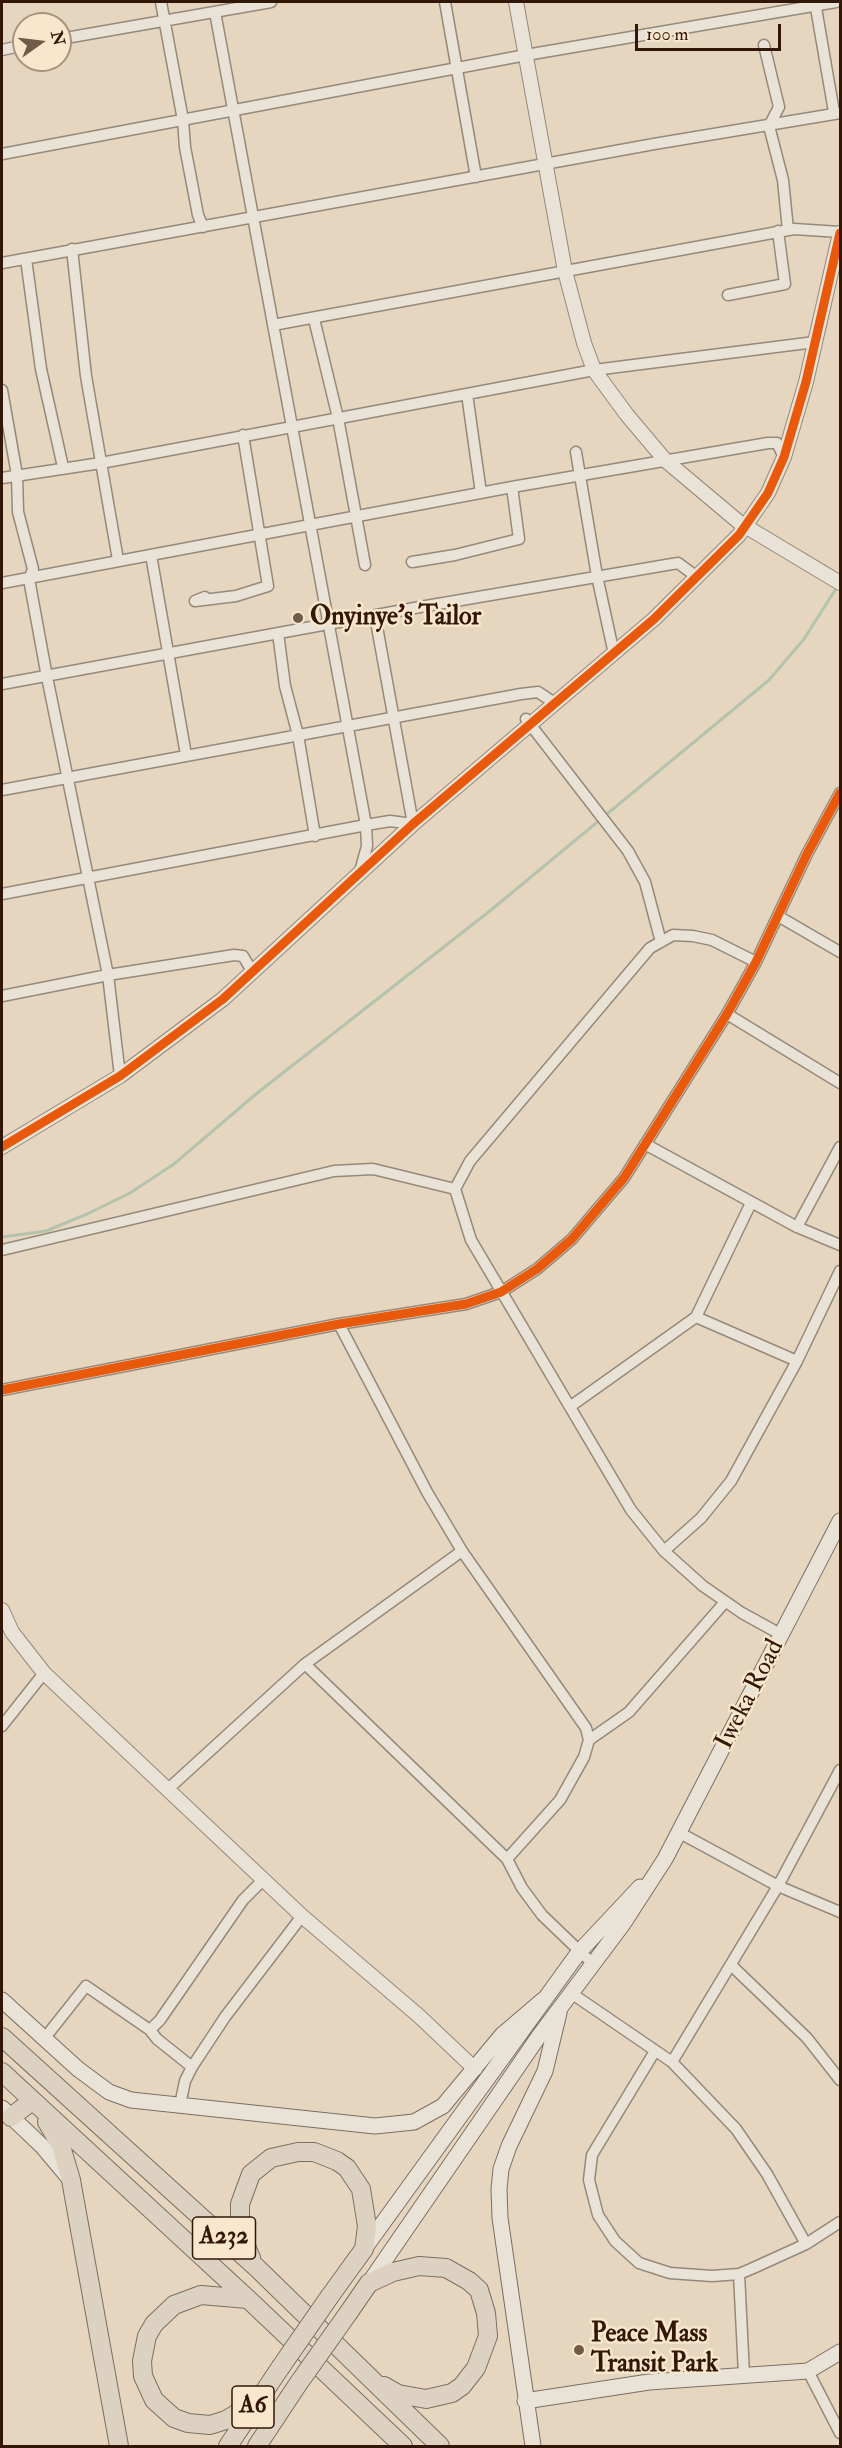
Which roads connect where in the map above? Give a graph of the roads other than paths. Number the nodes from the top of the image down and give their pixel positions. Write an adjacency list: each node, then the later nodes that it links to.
1 (161, 2): 8 (street)
2 (272, 2): 7 (street)
3 (445, 2): 12 (street)
4 (516, 2): 11 (street)
5 (836, 2): 6 (street)
6 (815, 3): 11 (street); 14 (street)
7 (215, 12): 8 (street); 13 (street)
8 (164, 20): 9 (street); 15 (street)
9 (72, 37)
10 (764, 45): 16 (street)
11 (526, 55): 12 (street); 18 (street)
12 (456, 68): 13 (street); 19 (street)
13 (233, 110): 15 (street); 20 (street)
14 (837, 113): 16 (street)
15 (183, 120): 17 (street); 21 (street)
16 (769, 126): 18 (street); 22 (street)
17 (2, 154)
18 (545, 164): 19 (street); 27 (street)
19 (476, 177): 20 (street)
20 (252, 218): 21 (street); 30 (street)
21 (203, 227): 24 (street)
22 (783, 231): 23 (street); 27 (street); 28 (street)
23 (840, 232): 31 (street)
24 (72, 249): 25 (street); 41 (street)
25 (26, 259): 26 (street); 42 (street)
26 (2, 263)
27 (565, 271): 29 (street); 32 (street)
28 (728, 295)
29 (314, 319): 30 (street); 35 (street)
30 (273, 325): 36 (street)
31 (815, 342): 32 (street); 39 (street)
32 (594, 370): 34 (street); 40 (street)
33 (2, 390): 43 (street)
34 (467, 394): 35 (street); 47 (street)
35 (338, 418): 36 (street); 48 (street)
36 (291, 427): 37 (street); 49 (street)
37 (243, 435): 41 (street); 51 (street)
38 (576, 452): 44 (street)
39 (784, 457): 40 (street); 50 (street)
40 (665, 460): 44 (street); 50 (street)
41 (101, 463): 42 (street); 53 (street)
42 (63, 467): 43 (street)
43 (17, 475): 45 (street); 58 (street)
44 (581, 475): 46 (street); 56 (street)
45 (2, 478)
46 (512, 487): 47 (street); 54 (street)
47 (481, 493): 48 (street)
48 (355, 516): 49 (street); 55 (street)
49 (310, 525): 51 (street); 63 (street)
50 (746, 526): 57 (street); 59 (street)
51 (260, 534): 52 (street); 61 (street)
52 (151, 555): 53 (street); 65 (street)
53 (118, 560): 58 (street)
54 (412, 562)
55 (365, 566)
56 (597, 576): 57 (street); 62 (street); 66 (street)
57 (697, 577): 66 (street)
58 (29, 579): 60 (street); 67 (street)
59 (837, 581)
60 (2, 583)
61 (205, 597)
62 (375, 616): 63 (street); 70 (street)
63 (327, 625): 64 (street); 72 (street)
64 (278, 633): 65 (street); 73 (street)
65 (167, 654): 67 (street); 74 (street)
66 (614, 654): 69 (street)
67 (47, 677): 68 (street); 75 (street)
68 (2, 684)
69 (556, 704): 70 (street); 71 (street)
70 (393, 718): 72 (street); 78 (street)
71 (529, 722): 78 (street); 85 (street)
72 (346, 727): 73 (street); 79 (street)
73 (298, 735): 74 (street); 80 (street)
74 (186, 755): 75 (street)
75 (69, 778): 76 (street); 82 (street)
76 (2, 790)
77 (840, 793): 84 (street)
78 (413, 824): 79 (street); 81 (street)
79 (366, 825): 80 (street); 81 (street)
80 (315, 836): 82 (street)
81 (359, 875): 88 (street)
82 (90, 877): 83 (street); 89 (street)
83 (2, 894)
84 (778, 916): 86 (street); 87 (street)
85 (661, 942): 87 (street); 97 (street)
86 (840, 952)
87 (756, 962): 91 (street)
88 (252, 971): 89 (street); 92 (street)
89 (108, 975): 90 (street); 92 (street)
90 (2, 996)
91 (727, 1014): 93 (street); 94 (street)
92 (120, 1076): 95 (street)
93 (840, 1083)
94 (645, 1144): 98 (street); 103 (street)
95 (2, 1147)
96 (840, 1147): 99 (street)
97 (455, 1189): 101 (street); 103 (street)
98 (751, 1203): 99 (street); 104 (street)
99 (797, 1227): 100 (street)
100 (840, 1245)
101 (2, 1250)
102 (840, 1271): 106 (street)
103 (501, 1292): 105 (street); 108 (street)
104 (696, 1317): 106 (street); 108 (street)
105 (339, 1324): 107 (street); 110 (street)
106 (797, 1361): 111 (street)
107 (2, 1390)
108 (571, 1406): 111 (street)
109 (840, 1521): 114 (main road, Iweka Road)
110 (462, 1551): 115 (street); 118 (street)
111 (664, 1551): 112 (street)
112 (725, 1602): 114 (street); 118 (street)
113 (2, 1615): 116 (street)
114 (782, 1635): 121 (main road, Iweka Road)
115 (304, 1664): 120 (street); 122 (street)
116 (44, 1673): 117 (street); 120 (street)
117 (2, 1726)
118 (589, 1740): 122 (street)
119 (840, 1770): 125 (street)
120 (168, 1790): 124 (street)
121 (680, 1833): 123 (main road, Iweka Road); 125 (street)
122 (507, 1858): 128 (street)
123 (659, 1867): 128 (main road); 129 (main road)
124 (263, 1880): 127 (street); 135 (street)
125 (778, 1886): 126 (street); 130 (street)
126 (840, 1912)
127 (302, 1916): 140 (street); 141 (street)
128 (579, 1952): 129 (street); 133 (main road)
129 (593, 1964): 131 (main road)
130 (731, 1965): 139 (street); 143 (street)
131 (571, 1993): 134 (main road); 138 (street)
132 (2, 2000): 137 (main road)
133 (543, 2000): 141 (main road); 150 (main road)
134 (560, 2008): 153 (main road); 159 (main road)
135 (150, 2030): 137 (street); 140 (street)
136 (2, 2037): 151 (highway, A232)
137 (44, 2039): 145 (main road)
138 (655, 2051): 139 (street); 152 (street)
139 (672, 2062): 149 (street)
140 (192, 2067): 145 (street)
141 (475, 2069): 145 (main road)
142 (2, 2072): 144 (highway, A232)
143 (840, 2080)
144 (34, 2103): 146 (highway); 147 (highway); 154 (highway, A232)
145 (180, 2106)
146 (6, 2113): 147 (main road)
147 (71, 2180): 164 (highway)
148 (840, 2222): 149 (street)
149 (806, 2244): 152 (street)
150 (364, 2249): 151 (highway); 160 (highway, A6, bridge)
151 (256, 2267): 156 (highway, A232)
152 (739, 2274): 158 (street)
153 (369, 2283): 156 (highway); 161 (highway, A6, bridge)
154 (249, 2299): 160 (highway); 162 (highway, A232)
155 (840, 2352): 157 (main road)
156 (357, 2368): 170 (highway, A232)
157 (808, 2372): 158 (main road); 163 (street)
158 (744, 2374): 159 (main road)
159 (525, 2401): 171 (main road)
160 (256, 2402): 165 (highway, A6)
161 (275, 2419): 166 (highway, A6); 167 (highway)
162 (381, 2426): 168 (highway); 169 (highway, A232)
163 (840, 2433)
164 (118, 2446)
165 (228, 2446)
166 (257, 2446)
167 (265, 2446)
168 (388, 2446)
169 (403, 2446)
170 (440, 2446)
171 (533, 2446)

